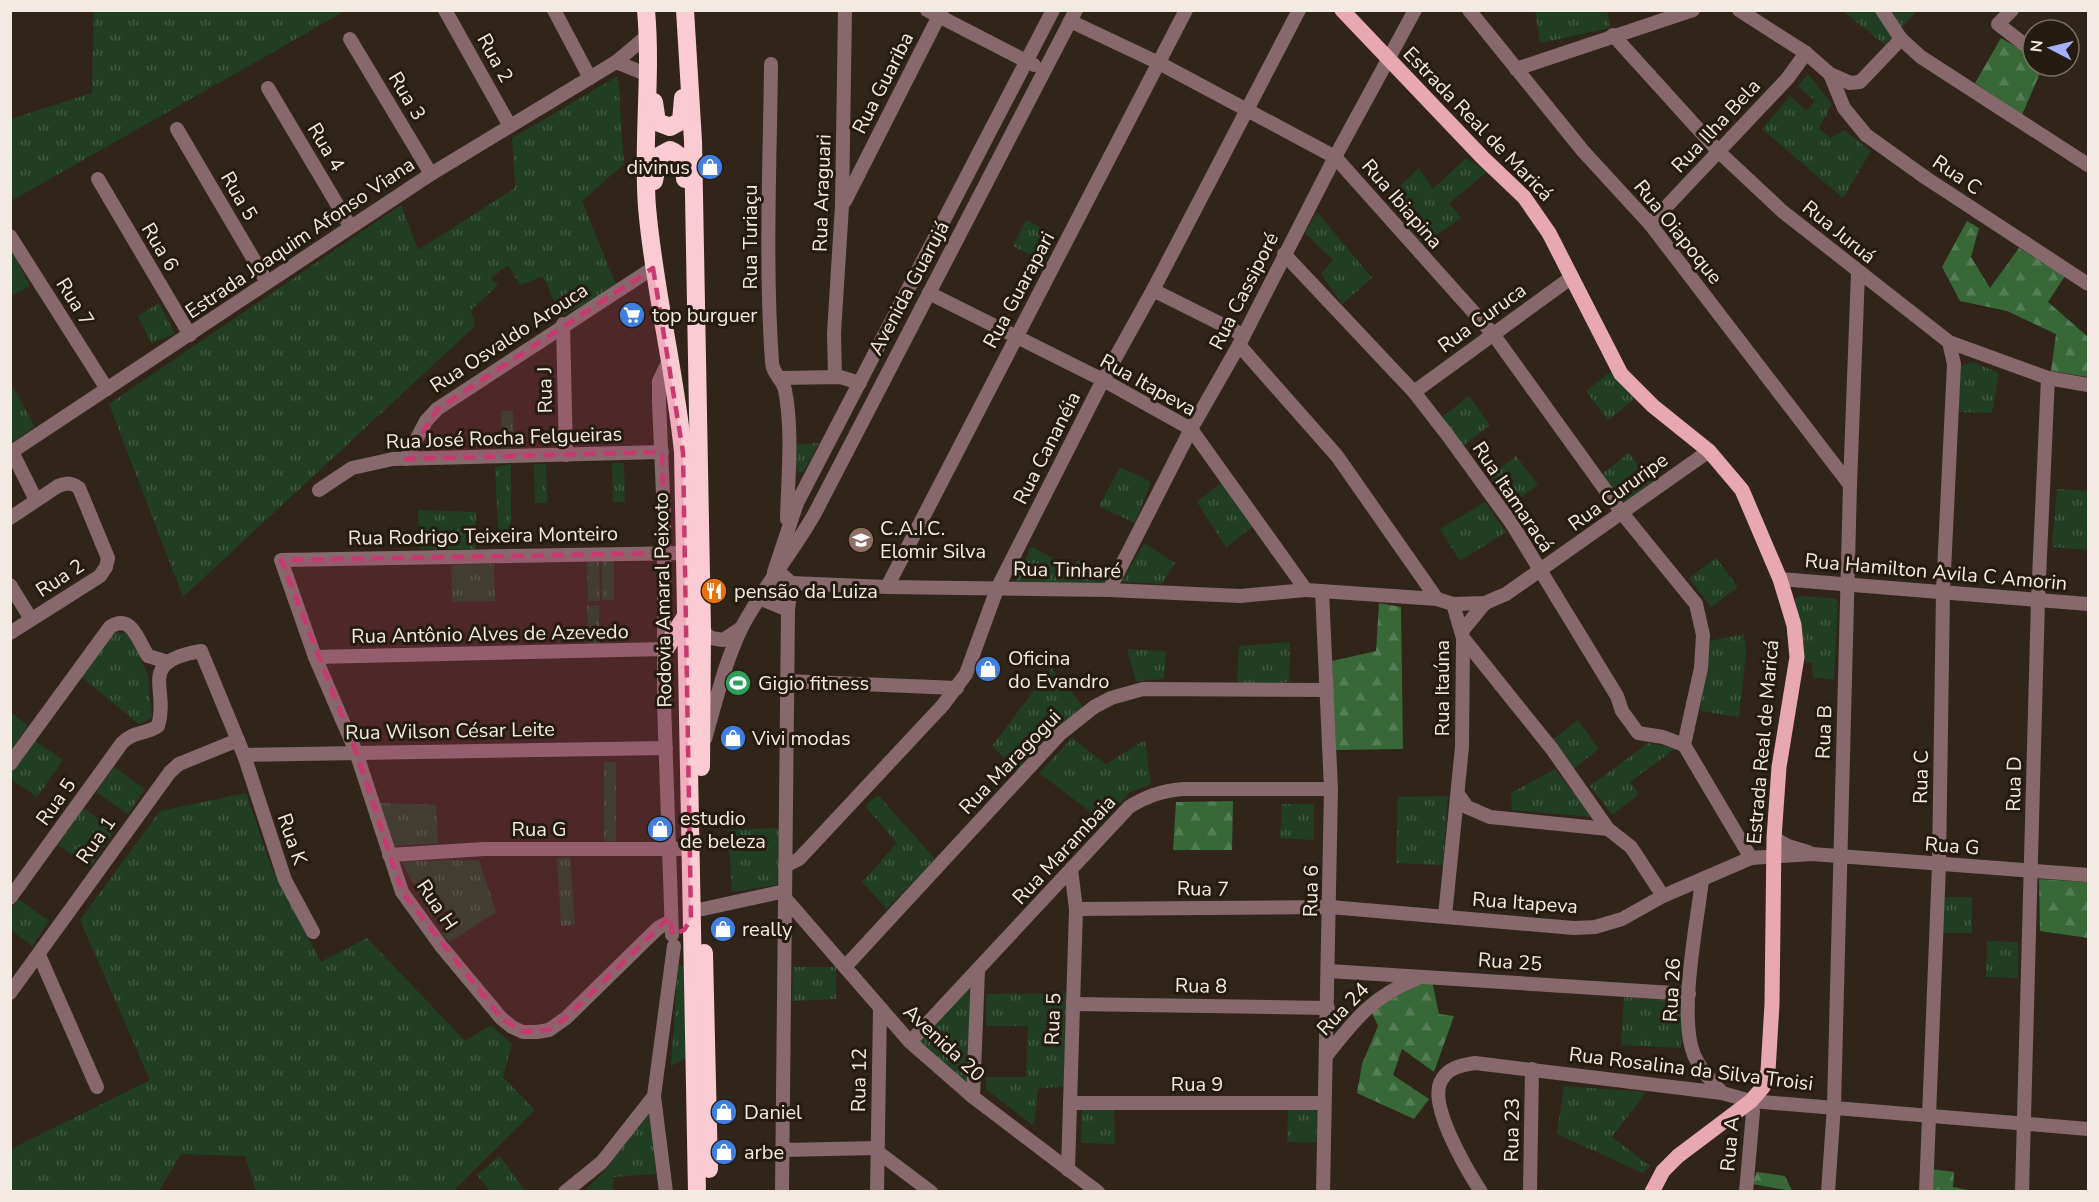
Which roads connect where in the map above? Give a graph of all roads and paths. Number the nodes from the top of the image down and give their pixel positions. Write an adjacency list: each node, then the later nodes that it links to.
1 (446, 10): 38 (street, Rua 2)
2 (554, 10): 35 (street)
3 (646, 10): 20 (highway, Rodovia Amaral Peixoto)
4 (652, 10): 5 (highway)
5 (679, 10)
6 (685, 10): 59 (highway, Rodovia Amaral Peixoto)
7 (845, 10): 41 (street, Rua Araguari)
8 (1053, 10): 28 (street, Avenida Guarujá)
9 (1186, 10): 29 (street, Rua Guarapari)
10 (1299, 10): 37 (street, Rua Cananéia)
11 (1342, 10): 26 (main road, Estrada Real de Maricá)
12 (1414, 10): 26 (street, Rua Cassiporé)
13 (1469, 10): 31 (street, Rua Oiapoque)
14 (1693, 10): 21 (street)
15 (1739, 10): 25 (street)
16 (1882, 10): 23 (street)
17 (2012, 10): 24 (street)
18 (936, 13): 28 (street); 43 (street, Rua Guariba)
19 (1073, 16): 29 (street, Rua Ibiapina); 32 (street, Avenida Guarujá)
20 (648, 35): 27 (street, Estrada Joaquim Afonso Viana); 33 (highway, Rodovia Amaral Peixoto)
21 (1613, 35): 31 (street); 40 (street, Rua Juruá)
22 (350, 39): 45 (street, Rua 3)
23 (1901, 39): 34 (street); 44 (street)
24 (2021, 42)
25 (1806, 53): 34 (street); 40 (street, Rua Ilha Bela)
26 (1387, 59): 42 (street, Rua Cassiporé); 54 (main road, Estrada Real de Maricá)
27 (616, 62): 33 (street); 35 (street, Estrada Joaquim Afonso Viana)
28 (1027, 62): 32 (street); 68 (street, Avenida Guarujá)
29 (1159, 63): 37 (street, Rua Ibiapina); 63 (street, Rua Guarapari)
30 (771, 64): 72 (street, Rua Turiaçu)
31 (1516, 69): 48 (street, Rua Oiapoque)
32 (1045, 70): 58 (street, Avenida Guarujá)
33 (646, 74): 52 (highway, Rodovia Amaral Peixoto)
34 (1830, 74): 56 (street, Rua C)
35 (590, 78): 38 (street, Estrada Joaquim Afonso Viana)
36 (268, 88): 49 (street, Rua 4)
37 (1247, 110): 42 (street, Rua Ibiapina); 57 (street, Rua Cananéia)
38 (510, 126): 45 (street, Estrada Joaquim Afonso Viana)
39 (177, 129): 55 (street, Rua 5)
40 (1719, 152): 48 (street, Rua Ilha Bela); 53 (street, Rua Juruá)
41 (843, 153): 43 (street); 47 (street, Rua Araguari)
42 (1335, 157): 51 (street, Rua Cassiporé); 61 (street, Rua Ibiapina)
43 (866, 158): 47 (street, Rua Guariba)
44 (2088, 165)
45 (431, 174): 49 (street, Estrada Joaquim Afonso Viana)
46 (98, 179): 62 (street, Rua 6)
47 (842, 206): 71 (street, Rua Araguari)
48 (1650, 224): 87 (street, Rua Oiapoque)
49 (350, 226): 55 (street, Estrada Joaquim Afonso Viana)
50 (10, 236): 78 (street, Rua 7)
51 (1284, 254): 64 (street, Rua Cassiporé); 79 (street, Rua Itamaracá)
52 (653, 268): 60 (street, Rua Osvaldo Arouca); 67 (highway, Rodovia Amaral Peixoto)
53 (1858, 273): 65 (street, Rua Juruá); 87 (street, Rua B)
54 (1572, 277): 61 (street, Rua Curuca); 81 (main road, Estrada Real de Maricá)
55 (267, 282): 62 (street, Estrada Joaquim Afonso Viana)
56 (2088, 284)
57 (1153, 290): 64 (street); 74 (street, Rua Cananéia)
58 (929, 292): 63 (street, Rua Itapeva); 70 (street, Avenida Guarujá)
59 (696, 315): 75 (highway); 120 (highway, Rodovia Amaral Peixoto)
60 (563, 324): 84 (street, Rua J); 85 (street, Rua Osvaldo Arouca)
61 (1493, 334): 79 (street, Rua Curuca); 92 (street, Rua Ibiapina)
62 (190, 335): 78 (street, Estrada Joaquim Afonso Viana)
63 (1015, 338): 74 (street, Rua Itapeva); 104 (street, Rua Guarapari)
64 (1241, 340): 80 (street, Rua Cassiporé); 111 (street)
65 (1949, 342): 66 (street, Rua Juruá); 69 (street, Rua C)
66 (1971, 352): 69 (street); 73 (street, Rua Juruá)
67 (669, 361): 75 (highway, Rodovia Amaral Peixoto); 82 (street)
68 (870, 363): 70 (street); 76 (street, Avenida Guarujá)
69 (1954, 364): 109 (street, Rua C)
70 (888, 372): 90 (street, Avenida Guarujá)
71 (835, 377): 72 (street); 76 (street)
72 (779, 378): 86 (street, Rua Turiaçu)
73 (2048, 378): 77 (street, Rua Juruá); 112 (street, Rua D)
74 (1103, 380): 80 (street, Rua Itapeva); 105 (street, Rua Cananéia)
75 (673, 382): 96 (highway, Rodovia Amaral Peixoto)
76 (860, 383): 88 (street, Avenida Guarujá)
77 (2088, 385)
78 (107, 389): 83 (street, Estrada Joaquim Afonso Viana)
79 (1414, 392): 98 (street, Rua Itamaracá)
80 (1191, 429): 106 (street, Rua Cassiporé); 107 (street, Rua Itapeva)
81 (1709, 451): 92 (street, Rua Cururipe); 100 (main road, Estrada Real de Maricá)
82 (662, 452): 84 (street, Rua José Rocha Felgueiras); 95 (street)
83 (11, 453): 91 (street)
84 (566, 455): 85 (street, Rua José Rocha Felgueiras)
85 (406, 459): 89 (street, Rua José Rocha Felgueiras)
86 (788, 478): 88 (street); 94 (street, Rua Turiaçu)
87 (1850, 485): 102 (street, Rua B)
88 (804, 489): 90 (street); 94 (street, Avenida Guarujá)
89 (319, 490)
90 (822, 498): 99 (street, Avenida Guarujá)
91 (36, 500): 93 (street); 118 (street, Rua 2)
92 (1622, 513): 98 (street, Rua Cururipe); 131 (street, Rua Ibiapina)
93 (10, 518)
94 (787, 527): 99 (street, Avenida Guarujá)
95 (664, 553): 96 (street, Rua Rodrigo Teixeira Monteiro); 97 (street, Rua Rodrigo Teixeira Monteiro); 124 (street)
96 (686, 553): 117 (highway, Rodovia Amaral Peixoto)
97 (281, 560): 126 (street, Rua H)
98 (1539, 571): 114 (street, Rua Cururipe); 131 (street, Rua Itamaracá)
99 (776, 576): 101 (street); 110 (street, Avenida Guarujá)
100 (1780, 579): 102 (street, Rua Hamilton Avila C Amorin); 140 (main road, Estrada Real de Maricá)
101 (792, 583): 104 (street, Rua Tinharé); 116 (street)
102 (1848, 584): 109 (street, Rua Hamilton Avila C Amorin); 145 (street, Rua B)
103 (10, 585): 118 (street)
104 (887, 587): 105 (street, Rua Tinharé)
105 (998, 589): 106 (street, Rua Tinharé); 129 (street, Rua Cananéia)
106 (1109, 590): 107 (street, Rua Tinharé)
107 (1306, 590): 108 (street)
108 (1322, 591): 111 (street); 130 (street, Rua 6)
109 (1943, 592): 112 (street, Rua Hamilton Avila C Amorin); 148 (street, Rua C)
110 (759, 598): 116 (street); 119 (street, Avenida Guarujá)
111 (1437, 599): 113 (street)
112 (2038, 600): 115 (street, Rua Hamilton Avila C Amorin); 151 (street, Rua D)
113 (1452, 603): 114 (street, Rua Cururipe); 122 (street, Rua Itaúna)
114 (1485, 603): 122 (street)
115 (2088, 604)
116 (788, 610): 128 (street)
117 (686, 616): 124 (highway); 141 (highway, Rodovia Amaral Peixoto)
118 (31, 619): 121 (street, Rua 2)
119 (741, 628): 120 (street); 135 (street, Avenida Guarujá)
120 (702, 631): 135 (highway, Rodovia Amaral Peixoto)
121 (10, 633)
122 (1462, 634): 138 (street, Rua Itaúna); 139 (street)
123 (197, 637): 125 (street, Rua K)
124 (665, 649): 126 (street, Rua Antônio Alves de Azevedo); 133 (street)
125 (196, 652): 127 (street); 132 (street, Rua K)
126 (315, 657): 134 (street, Rua H)
127 (168, 662): 136 (street); 154 (street, Rua 5)
128 (787, 681): 129 (street); 149 (street)
129 (957, 688): 149 (street, Rua Cananéia)
130 (1327, 690): 137 (street, Rua 6); 165 (street, Rua Maragogui)
131 (1684, 745): 146 (street)
132 (241, 747): 134 (street, Rua Wilson César Leite); 161 (street, Rua K); 163 (street, Rua 1)
133 (666, 748): 134 (street, Rua Wilson César Leite); 142 (street)
134 (356, 752): 144 (street, Rua H)
135 (701, 755): 159 (highway, Rodovia Amaral Peixoto)
136 (10, 764)
137 (1331, 789): 150 (street, Rua Marambaia); 157 (street, Rua 6)
138 (1458, 794): 139 (street); 160 (street)
139 (1608, 829): 156 (street)
140 (1774, 838): 143 (street, Rua G); 147 (main road, Estrada Real de Maricá)
141 (690, 849): 142 (street, Rua G); 159 (highway, Rodovia Amaral Peixoto)
142 (669, 850): 144 (street, Rua G); 162 (street)
143 (1812, 854): 145 (street, Rua G); 147 (street, Rua G)
144 (389, 855): 162 (street, Rua H)
145 (1840, 856): 148 (street, Rua G); 184 (street, Rua B)
146 (1751, 858): 147 (street, Rua Itapeva); 153 (street, Rua Itapeva)
147 (1774, 858): 181 (main road, Estrada Real de Maricá)
148 (1939, 865): 151 (street, Rua G); 185 (street, Rua C)
149 (785, 866): 155 (street)
150 (1071, 869): 158 (street, Rua 5); 166 (street, Rua Marambaia)
151 (2031, 871): 152 (street, Rua G); 186 (street, Rua D)
152 (2088, 875)
153 (1702, 880): 156 (street, Rua Itapeva); 170 (street, Rua 26)
154 (13, 889)
155 (785, 895): 159 (street); 165 (street, Avenida 20); 188 (street)
156 (1664, 896): 160 (street, Rua Itapeva)
157 (1330, 907): 158 (street, Rua 7); 160 (street, Rua Itapeva); 167 (street, Rua 6)
158 (1076, 909): 171 (street, Rua 5)
159 (697, 914): 162 (highway); 164 (highway, Rodovia Amaral Peixoto); 195 (highway, Rodovia Amaral Peixoto)
160 (1445, 916)
161 (313, 932)
162 (674, 936): 164 (highway); 179 (street)
163 (39, 955): 169 (street, Rua 1); 177 (street)
164 (692, 957): 194 (highway, Rodovia Amaral Peixoto)
165 (845, 968): 173 (street, Avenida 20)
166 (978, 970): 174 (street, Rua Marambaia); 180 (street)
167 (1329, 971): 168 (street, Rua 25); 172 (street, Rua 6)
168 (1423, 976): 170 (street, Rua 25); 175 (street, Rua 24)
169 (10, 993)
170 (1689, 994): 178 (street, Rua 26)
171 (1073, 1004): 172 (street, Rua 8); 182 (street, Rua 5)
172 (1328, 1008): 175 (street, Rua 6)
173 (880, 1009): 174 (street, Avenida 20); 189 (street, Rua 12)
174 (910, 1042): 180 (street, Avenida 20)
175 (1326, 1056): 183 (street, Rua 6)
176 (1532, 1069): 178 (street, Rua Rosalina da Silva Troisi); 201 (street, Rua Rosalina da Silva Troisi); 202 (street, Rua 23)
177 (97, 1087)
178 (1722, 1093): 181 (street, Rua Rosalina da Silva Troisi)
179 (654, 1096): 192 (street); 193 (street)
180 (973, 1097): 190 (street, Avenida 20)
181 (1751, 1101): 184 (street, Rua Rosalina da Silva Troisi); 203 (main road, Estrada Real de Maricá); 204 (street, Rua A)
182 (1070, 1103): 183 (street, Rua 9); 190 (street, Rua 5)
183 (1324, 1103): 191 (street, Rua 6)
184 (1834, 1106): 185 (street, Rua Rosalina da Silva Troisi); 205 (street, Rua B)
185 (1929, 1117): 186 (street, Rua Rosalina da Silva Troisi); 206 (street, Rua C)
186 (2024, 1125): 187 (street, Rua Rosalina da Silva Troisi); 207 (street, Rua D)
187 (2088, 1129)
188 (782, 1150): 189 (street); 196 (street)
189 (877, 1150): 197 (street, Rua 12); 198 (street)
190 (1068, 1170): 199 (street, Avenida 20)
191 (1323, 1188): 200 (street)
192 (565, 1191)
193 (666, 1191)
194 (697, 1191)
195 (709, 1191)
196 (782, 1191)
197 (877, 1191)
198 (931, 1191)
199 (1098, 1191)
200 (1337, 1191)
201 (1481, 1191)
202 (1530, 1191)
203 (1652, 1191)
204 (1746, 1191)
205 (1828, 1191)
206 (1926, 1191)
207 (2022, 1191)

